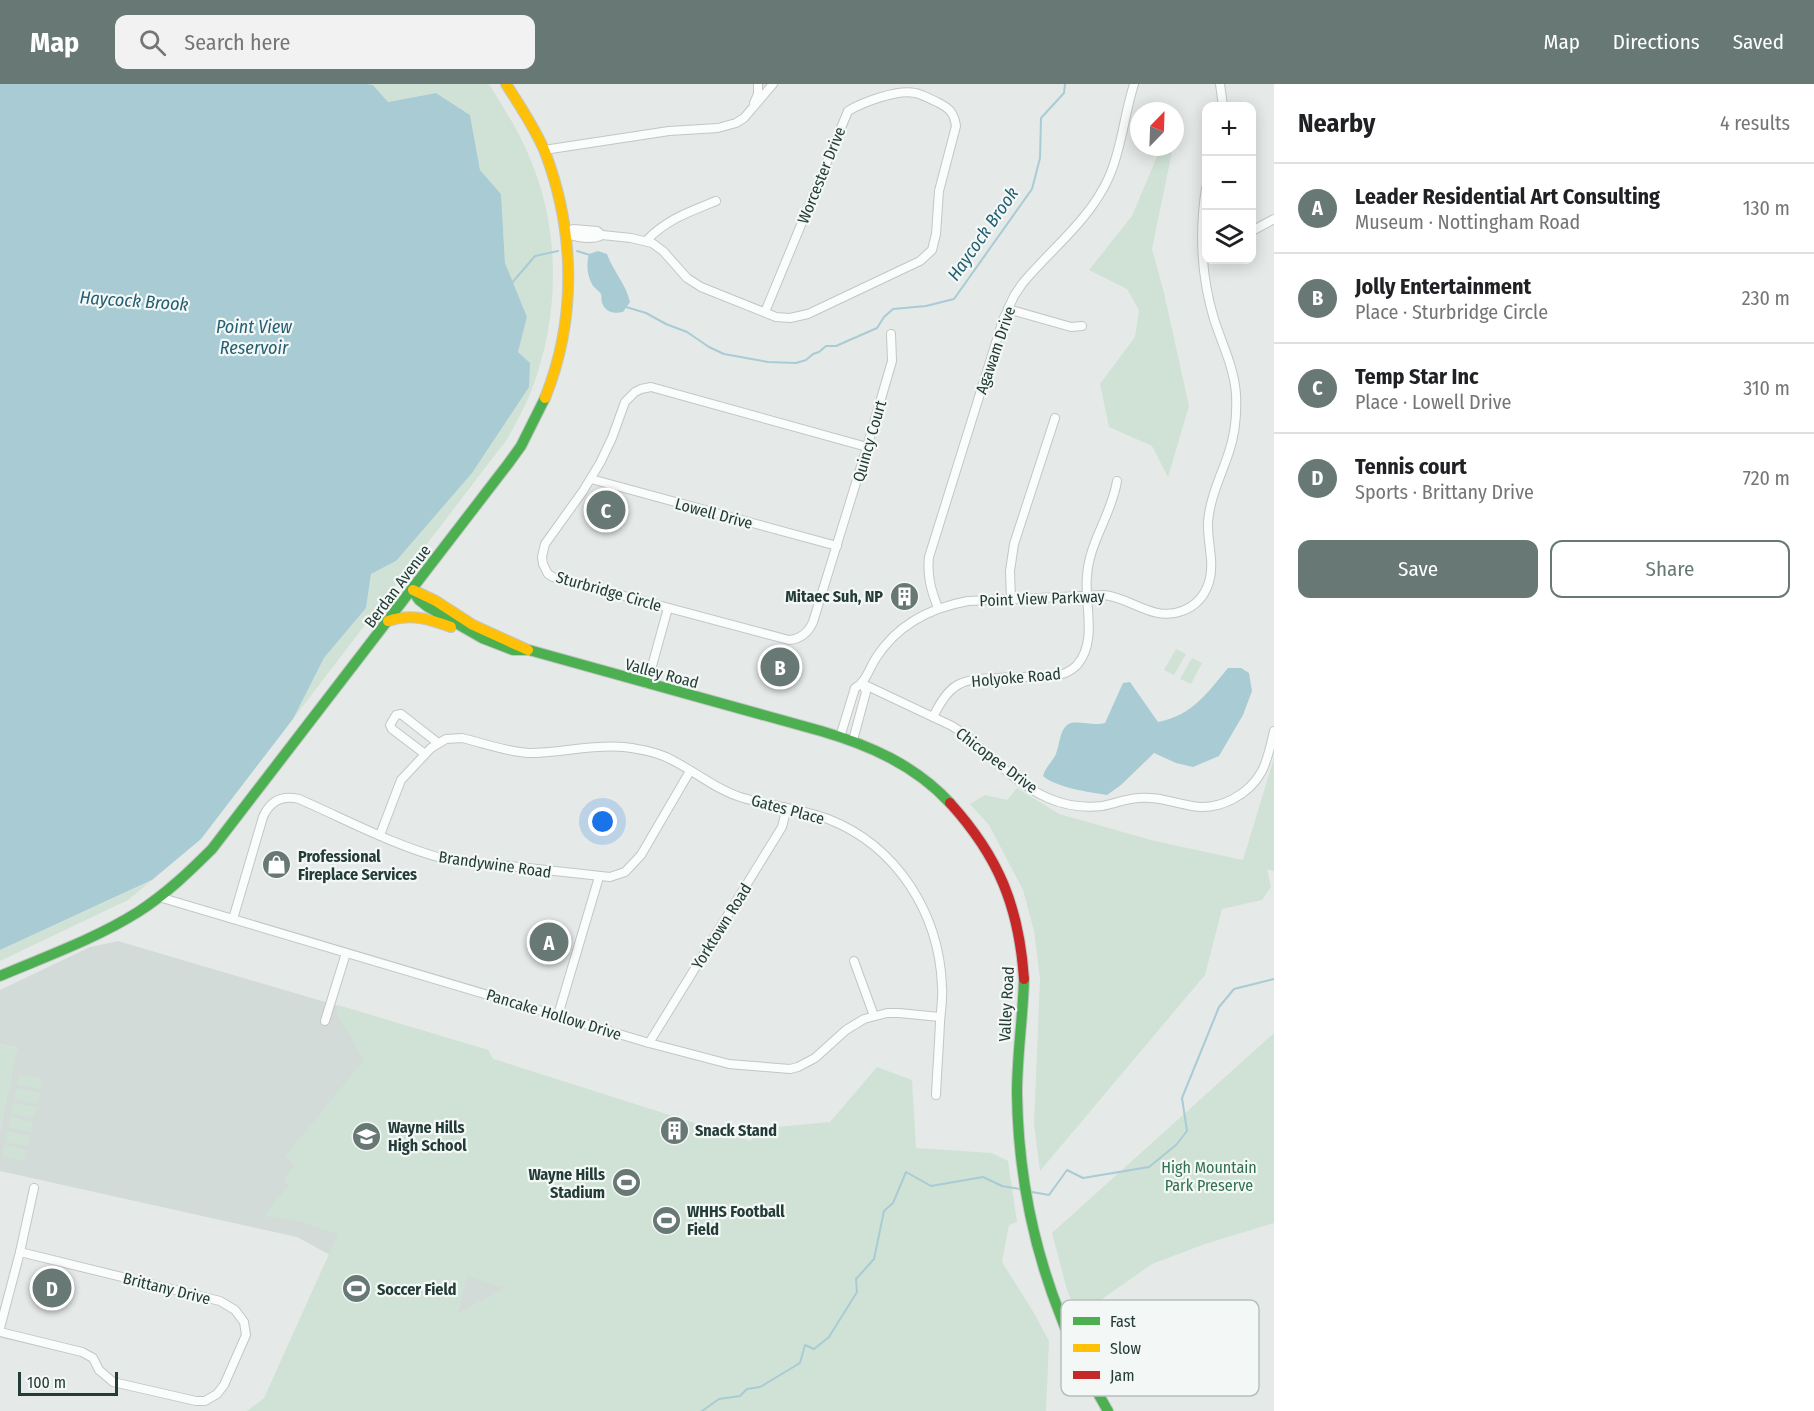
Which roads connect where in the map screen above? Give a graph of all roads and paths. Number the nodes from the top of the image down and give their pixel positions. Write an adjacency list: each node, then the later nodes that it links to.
1 (506, 84): 8 (main road, Berdan Avenue)
2 (758, 84): 7 (street)
3 (773, 84): 7 (street)
4 (1134, 84): 15 (street, Agawam Drive)
5 (1220, 84): 6 (street)
6 (1222, 102)
7 (752, 109): 8 (street)
8 (544, 150): 12 (main road, Berdan Avenue)
9 (716, 201): 13 (street)
10 (1274, 219): 11 (street)
11 (1256, 228)
12 (566, 234): 13 (street, Worcester Drive); 24 (main road, Berdan Avenue)
13 (646, 241): 16 (street, Worcester Drive)
14 (1205, 264): 25 (street, Point View Parkway)
15 (1008, 309): 17 (street); 28 (street, Agawam Drive)
16 (765, 312): 16 (street, Worcester Drive)
17 (1082, 326)
18 (891, 334): 20 (street, Quincy Court)
19 (1055, 418): 26 (street)
20 (867, 447): 21 (street, Sturbridge Circle); 23 (street, Quincy Court)
21 (591, 479): 23 (street, Lowell Drive); 27 (street, Sturbridge Circle)
22 (1117, 481): 25 (street)
23 (837, 546): 27 (street, Sturbridge Circle)
24 (412, 590): 29 (main road, Berdan Avenue); 30 (main road, Valley Road); 31 (main road, Valley Road)
25 (1088, 596): 26 (street, Point View Parkway); 34 (street, Holyoke Road)
26 (1011, 599): 28 (street, Point View Parkway)
27 (668, 608): 32 (street)
28 (938, 608): 33 (street, Point View Parkway)
29 (388, 622): 30 (main road); 44 (main road, Berdan Avenue)
30 (482, 638): 31 (main road, Valley Road)
31 (528, 651): 32 (main road, Valley Road)
32 (647, 684): 36 (main road, Valley Road)
33 (862, 684): 34 (street, Chicopee Drive); 36 (street, Point View Parkway); 37 (street)
34 (933, 717): 35 (street, Chicopee Drive)
35 (1274, 731)
36 (840, 737): 37 (main road, Valley Road)
37 (852, 740): 57 (main road, Valley Road)
38 (438, 743): 39 (street); 39 (street); 40 (street, Gates Place)
39 (425, 754): 42 (street)
40 (690, 771): 41 (street, Gates Place); 43 (street, Brandywine Road)
41 (784, 807): 51 (street, Gates Place); 53 (street, Yorktown Road)
42 (380, 835): 43 (street, Brandywine Road); 45 (street, Brandywine Road)
43 (599, 877): 49 (street)
44 (159, 897): 45 (street, Pancake Hollow Drive); 48 (main road, Berdan Avenue)
45 (233, 919): 46 (street, Pancake Hollow Drive)
46 (346, 953): 49 (street, Pancake Hollow Drive); 52 (street)
47 (854, 962): 50 (street)
48 (0, 976)
49 (558, 1015): 53 (street, Pancake Hollow Drive)
50 (874, 1016): 51 (street, Pancake Hollow Drive); 53 (street, Pancake Hollow Drive)
51 (940, 1017): 54 (street, Gates Place)
52 (325, 1022)
53 (649, 1042)
54 (936, 1095)
55 (34, 1188): 56 (street)
56 (20, 1252): 58 (street); 58 (street, Brittany Drive)
57 (1061, 1318)
58 (0, 1330)
59 (1100, 1396): 60 (main road, Valley Road)
60 (1108, 1411)

